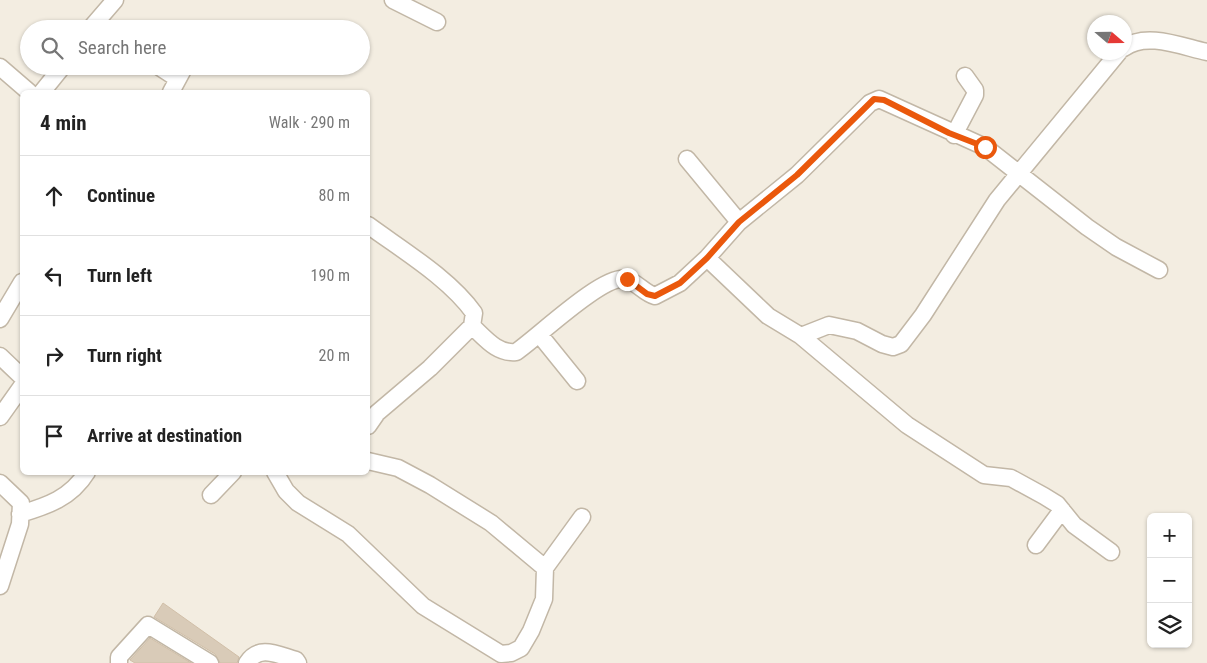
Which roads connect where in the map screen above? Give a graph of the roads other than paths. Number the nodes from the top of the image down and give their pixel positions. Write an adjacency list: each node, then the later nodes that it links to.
1 (115, 0): 3 (street)
2 (393, 0): 4 (street)
3 (101, 20)
4 (437, 22)
5 (1132, 44): 6 (street)
6 (1207, 52)
7 (1111, 60): 15 (street)
8 (0, 67): 11 (street)
9 (56, 75): 12 (street)
10 (964, 76): 13 (street)
11 (28, 90)
12 (44, 90)
13 (954, 135): 15 (street); 16 (street)
14 (687, 159): 16 (street)
15 (1018, 174): 19 (street); 24 (street)
16 (739, 222): 18 (street)
17 (370, 226): 22 (street)
18 (707, 258): 23 (street); 24 (street)
19 (1158, 270)
20 (20, 285): 21 (street)
21 (0, 319)
22 (472, 326): 23 (street); 30 (street)
23 (539, 334): 27 (street)
24 (801, 336): 37 (street)
25 (0, 356): 26 (street)
26 (20, 374)
27 (577, 381)
28 (20, 389): 29 (street)
29 (0, 417)
30 (370, 424)
31 (370, 461): 42 (street)
32 (84, 475): 38 (street)
33 (230, 475): 36 (street)
34 (277, 475): 42 (street)
35 (0, 483): 38 (street)
36 (211, 495)
37 (1062, 510): 40 (street); 41 (street)
38 (20, 514): 43 (street)
39 (582, 517): 42 (street)
40 (1036, 545)
41 (1112, 552)
42 (545, 568)
43 (0, 586)
44 (119, 663): 45 (street)
45 (210, 663)
46 (247, 663): 47 (street)
47 (298, 663)

